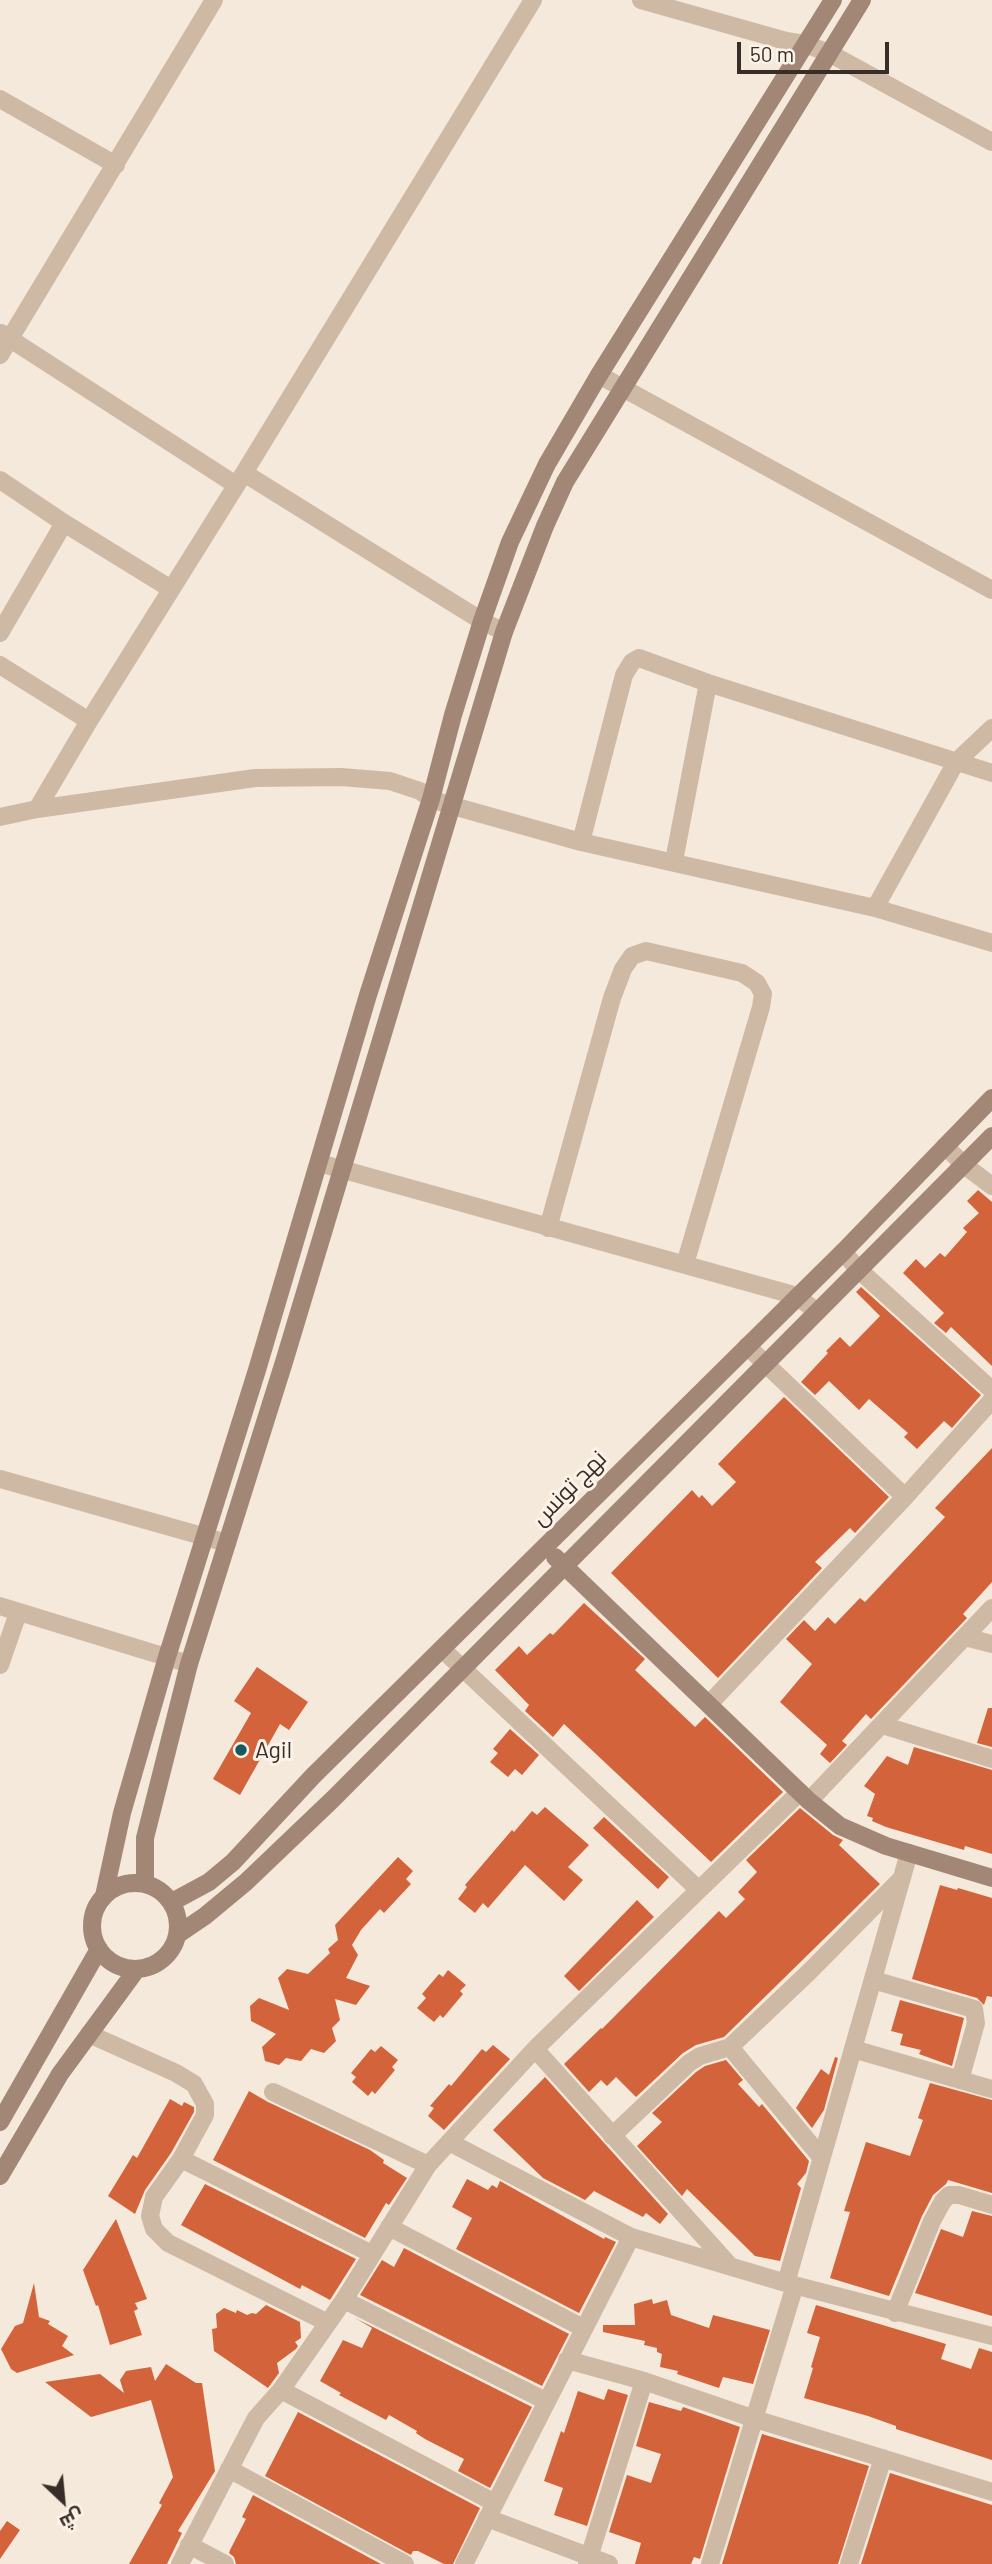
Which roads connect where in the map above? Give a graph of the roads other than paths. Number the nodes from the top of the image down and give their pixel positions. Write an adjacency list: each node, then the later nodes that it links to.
1 (214, 0): 10 (street)
2 (533, 0): 15 (street)
3 (641, 0): 6 (street)
4 (833, 0): 6 (main road)
5 (862, 0): 7 (main road)
6 (805, 44): 7 (street); 13 (main road)
7 (829, 53): 9 (street); 14 (main road)
8 (0, 99): 10 (street)
9 (992, 142)
10 (116, 165): 11 (street)
11 (5, 335): 12 (street); 15 (street)
12 (0, 355)
13 (599, 374): 14 (street); 20 (main road)
14 (624, 387): 19 (street); 21 (main road)
15 (240, 479): 18 (street); 20 (street)
16 (0, 480): 17 (street)
17 (64, 523): 18 (street); 22 (street)
18 (171, 589): 25 (street)
19 (992, 590)
20 (482, 621): 21 (street); 29 (main road)
21 (504, 632): 30 (main road)
22 (0, 633)
23 (0, 665): 25 (street)
24 (708, 683): 27 (street); 33 (street); 34 (street)
25 (89, 721): 31 (street)
26 (992, 728): 27 (street)
27 (956, 762): 28 (street); 35 (street)
28 (992, 774)
29 (430, 799): 30 (street); 31 (street); 40 (main road)
30 (453, 806): 33 (street); 42 (main road)
31 (37, 809): 32 (street)
32 (0, 817)
33 (581, 842): 34 (street)
34 (674, 861): 35 (street)
35 (875, 908): 36 (street)
36 (992, 943)
37 (992, 1098): 39 (main road, نهج تونس)
38 (992, 1136): 41 (main road)
39 (945, 1146): 41 (street); 45 (main road, نهج تونس)
40 (319, 1163): 42 (street); 56 (main road)
41 (963, 1164): 43 (street); 47 (main road)
42 (341, 1171): 44 (street); 57 (main road)
43 (992, 1186)
44 (548, 1228): 46 (street); 46 (street)
45 (843, 1252): 47 (street); 48 (main road, نهج تونس)
46 (685, 1264): 48 (street)
47 (859, 1270): 49 (main road); 52 (street)
48 (797, 1296): 49 (street); 50 (main road, نهج تونس)
49 (817, 1312): 51 (main road)
50 (747, 1346): 51 (street); 58 (main road, نهج تونس)
51 (766, 1364): 55 (street); 59 (main road)
52 (992, 1390)
53 (992, 1400): 55 (street)
54 (0, 1479): 56 (street)
55 (905, 1497): 70 (street)
56 (205, 1535): 57 (street); 66 (main road)
57 (227, 1543): 67 (main road)
58 (544, 1548): 59 (main road); 65 (main road, نهج تونس)
59 (563, 1566): 69 (main road); 70 (main road)
60 (0, 1606): 62 (street)
61 (992, 1608): 63 (street)
62 (18, 1613): 66 (street); 68 (street)
63 (965, 1637): 64 (street); 71 (street)
64 (992, 1644)
65 (442, 1649): 69 (street); 80 (main road, نهج تونس)
66 (167, 1657): 67 (street); 79 (main road)
67 (189, 1664): 77 (main road)
68 (0, 1665)
69 (462, 1667): 78 (street); 81 (main road)
70 (709, 1704): 73 (main road)
71 (882, 1725): 72 (street); 73 (street)
72 (992, 1759)
73 (805, 1796): 74 (main road); 78 (street)
74 (909, 1853): 75 (street); 76 (main road)
75 (902, 1878): 84 (street); 86 (street)
76 (992, 1878)
77 (145, 1883): 79 (main road); 80 (main road)
78 (698, 1889): 87 (street)
79 (104, 1896): 82 (main road)
80 (172, 1902): 81 (main road)
81 (177, 1935): 83 (main road)
82 (99, 1949): 83 (main road); 92 (main road)
83 (137, 1969): 85 (main road)
84 (873, 1980): 88 (street); 89 (street)
85 (89, 2034): 96 (street); 98 (main road)
86 (730, 2047): 93 (street); 95 (street)
87 (535, 2049): 93 (street); 94 (street)
88 (853, 2049): 89 (street); 95 (street)
89 (960, 2080): 90 (street)
90 (992, 2090)
91 (273, 2092): 97 (street)
92 (0, 2122)
93 (612, 2136): 103 (street)
94 (449, 2142): 97 (street); 101 (street)
95 (821, 2157): 104 (street)
96 (181, 2159): 102 (street); 107 (street)
97 (428, 2165): 100 (street)
98 (0, 2176)
99 (992, 2205): 106 (street)
100 (389, 2227): 102 (street); 108 (street)
101 (631, 2237): 103 (street); 108 (street)
102 (372, 2254): 105 (street)
103 (731, 2267): 104 (street)
104 (791, 2284): 106 (street); 114 (street)
105 (344, 2300): 107 (street); 113 (street)
106 (895, 2313): 109 (street)
107 (328, 2323): 112 (street)
108 (583, 2328): 110 (street)
109 (992, 2336)
110 (567, 2360): 111 (street); 113 (street)
111 (644, 2381): 114 (street); 120 (street)
112 (281, 2390): 116 (street); 118 (street)
113 (546, 2401): 118 (street)
114 (755, 2419): 115 (street); 126 (street)
115 (883, 2458): 117 (street); 127 (street)
116 (229, 2469): 119 (street); 123 (street)
117 (992, 2492)
118 (491, 2511): 120 (street); 124 (street)
119 (189, 2545): 121 (street); 122 (street)
120 (588, 2561): 125 (street)
121 (180, 2564)
122 (225, 2564)
123 (405, 2564)
124 (464, 2564)
125 (609, 2564)
126 (710, 2564)
127 (849, 2564)

